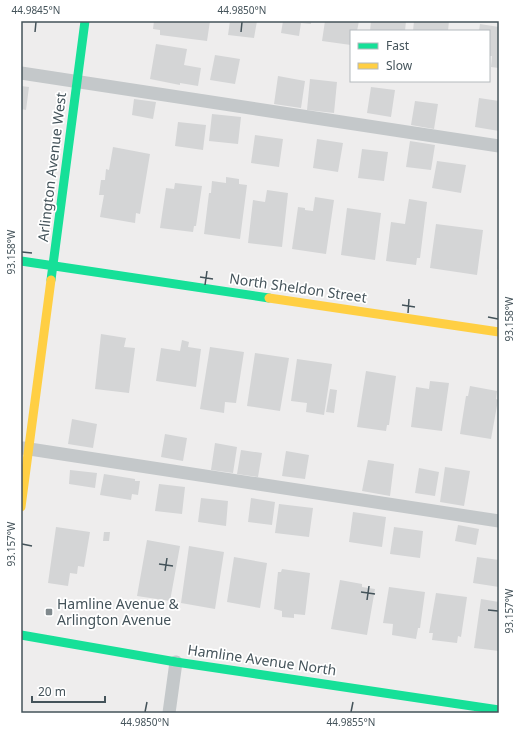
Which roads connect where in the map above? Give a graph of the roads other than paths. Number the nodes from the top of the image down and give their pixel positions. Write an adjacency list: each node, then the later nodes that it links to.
1 (85, 21): 3 (street, Arlington Avenue West)
2 (21, 73): 3 (lane)
3 (77, 82): 4 (lane); 6 (street, Arlington Avenue West)
4 (499, 146)
5 (21, 261): 6 (street, North Sheldon Street)
6 (53, 266): 7 (street, North Sheldon Street); 8 (street, Arlington Avenue West)
7 (499, 332)
8 (25, 449): 9 (street, Arlington Avenue West); 10 (lane)
9 (21, 507)
10 (499, 521)
11 (21, 635): 12 (street, Hamline Avenue North)
12 (176, 662): 13 (street, Hamline Avenue North); 14 (lane)
13 (499, 710)
14 (169, 713)

